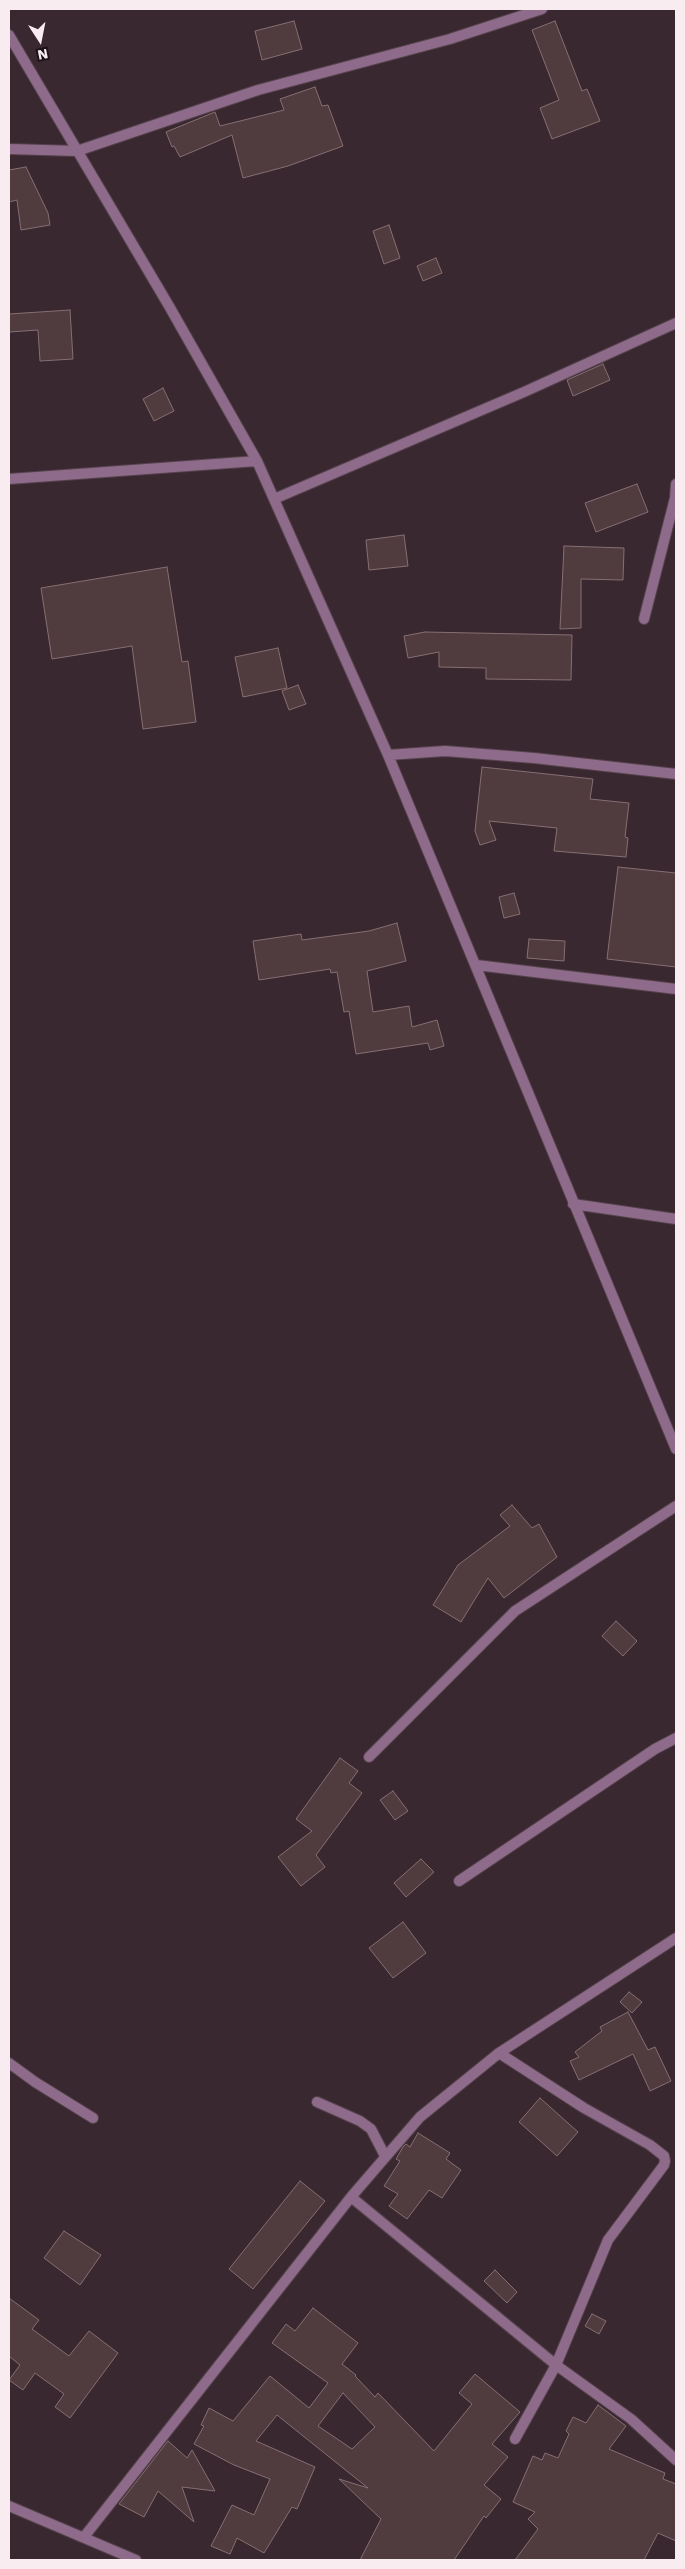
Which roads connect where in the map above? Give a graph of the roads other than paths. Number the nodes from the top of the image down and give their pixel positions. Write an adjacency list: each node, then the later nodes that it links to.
1 (542, 9): 4 (street)
2 (9, 35): 4 (street)
3 (9, 150): 4 (street)
4 (77, 151): 6 (street)
5 (676, 323): 10 (street)
6 (257, 461): 7 (street); 10 (street)
7 (9, 479)
8 (676, 484): 9 (street)
9 (676, 497): 11 (street)
10 (274, 498): 12 (street)
11 (644, 618)
12 (388, 756): 13 (street); 14 (street)
13 (676, 774)
14 (476, 965): 15 (street); 16 (street)
15 (676, 989)
16 (574, 1204): 17 (street); 18 (street)
17 (676, 1219)
18 (676, 1448)
19 (676, 1506): 21 (street)
20 (676, 1738): 22 (street)
21 (369, 1757)
22 (459, 1881)
23 (676, 1938): 24 (street)
24 (499, 2053): 28 (street); 30 (street)
25 (9, 2063): 27 (street)
26 (317, 2102): 28 (street)
27 (94, 2118)
28 (385, 2156): 29 (street)
29 (351, 2197): 30 (street); 34 (street)
30 (556, 2365): 31 (street); 32 (street)
31 (515, 2439)
32 (676, 2460)
33 (9, 2506): 34 (street)
34 (84, 2537): 35 (street)
35 (136, 2560)

